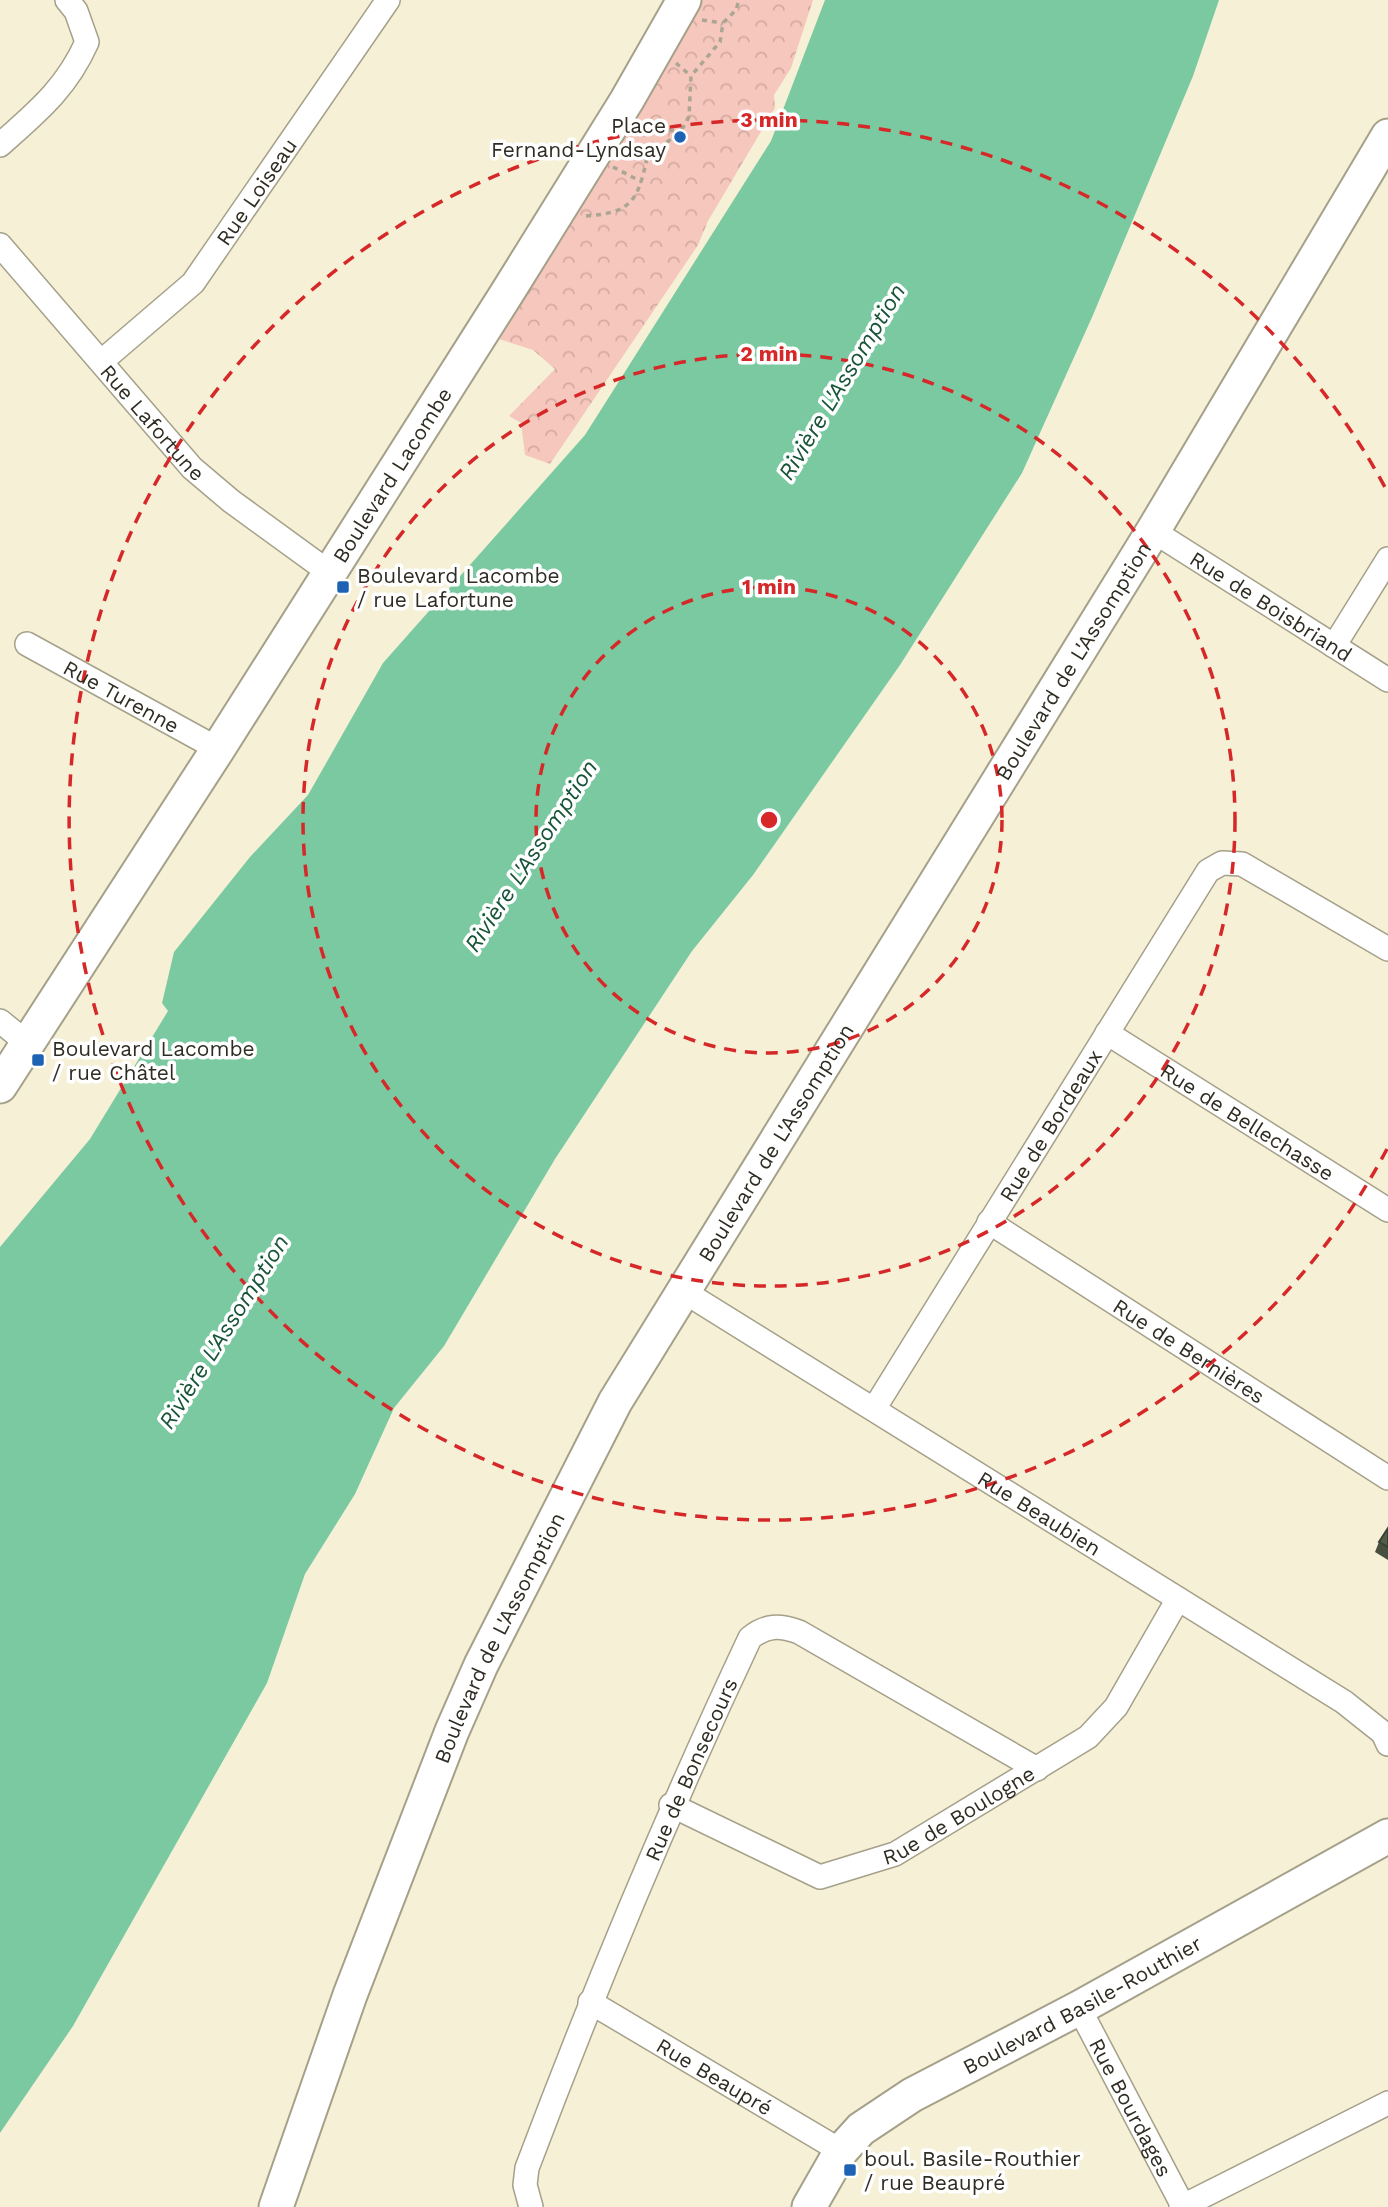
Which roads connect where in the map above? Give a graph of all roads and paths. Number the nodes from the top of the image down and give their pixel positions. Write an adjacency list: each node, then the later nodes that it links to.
1 (66, 0): 8 (street)
2 (388, 0): 13 (street, Rue Loiseau)
3 (684, 0): 5 (street, Boulevard Lacombe)
4 (739, 0): 6 (path)
5 (613, 124): 6 (path); 9 (street, Boulevard Lacombe)
6 (681, 131): 10 (path)
7 (1388, 136): 14 (street, Boulevard de L'Assomption)
8 (0, 145)
9 (593, 156): 10 (path); 11 (street, Boulevard Lacombe)
10 (642, 182): 11 (path)
11 (556, 215): 16 (street, Boulevard Lacombe)
12 (0, 245): 13 (street, Rue Lafortune)
13 (102, 361): 16 (street, Rue Lafortune)
14 (1153, 531): 18 (street, Rue de Boisbriand); 28 (street, Boulevard de L'Assomption)
15 (1388, 559): 18 (street)
16 (330, 573): 20 (street, Boulevard Lacombe)
17 (27, 644): 20 (street, Rue Turenne)
18 (1334, 646): 19 (street, Rue de Boisbriand)
19 (1388, 680)
20 (218, 749): 24 (street, Boulevard Lacombe)
21 (1388, 949): 23 (street, Rue de Bordeaux)
22 (0, 1021): 24 (street)
23 (1107, 1033): 26 (street, Rue de Bellechasse); 27 (street, Rue de Bordeaux)
24 (27, 1043): 25 (street, Boulevard Lacombe)
25 (0, 1086)
26 (1388, 1210)
27 (989, 1222): 29 (street, Rue de Bordeaux); 30 (street, Rue de Bernières)
28 (683, 1291): 29 (street, Rue Beaubien); 41 (street, Boulevard de L'Assomption)
29 (874, 1409): 31 (street, Rue Beaubien)
30 (1388, 1478)
31 (1178, 1599): 32 (street, Rue Beaubien); 33 (street, Rue de Boulogne)
32 (1388, 1744)
33 (1037, 1769): 34 (street, Rue de Boulogne); 34 (street, Rue de Bonsecours)
34 (671, 1805): 36 (street, Rue de Bonsecours)
35 (1388, 1836): 37 (street, Boulevard Basile-Routhier)
36 (590, 2002): 39 (street, Rue Beaupré); 42 (street, Rue de Bonsecours)
37 (1079, 2008): 39 (street, Boulevard Basile-Routhier); 40 (street, Rue Bourdages)
38 (1388, 2103): 40 (street)
39 (841, 2151): 43 (street, Boulevard Basile-Routhier)
40 (1182, 2206)
41 (276, 2207)
42 (531, 2207)
43 (809, 2207)

